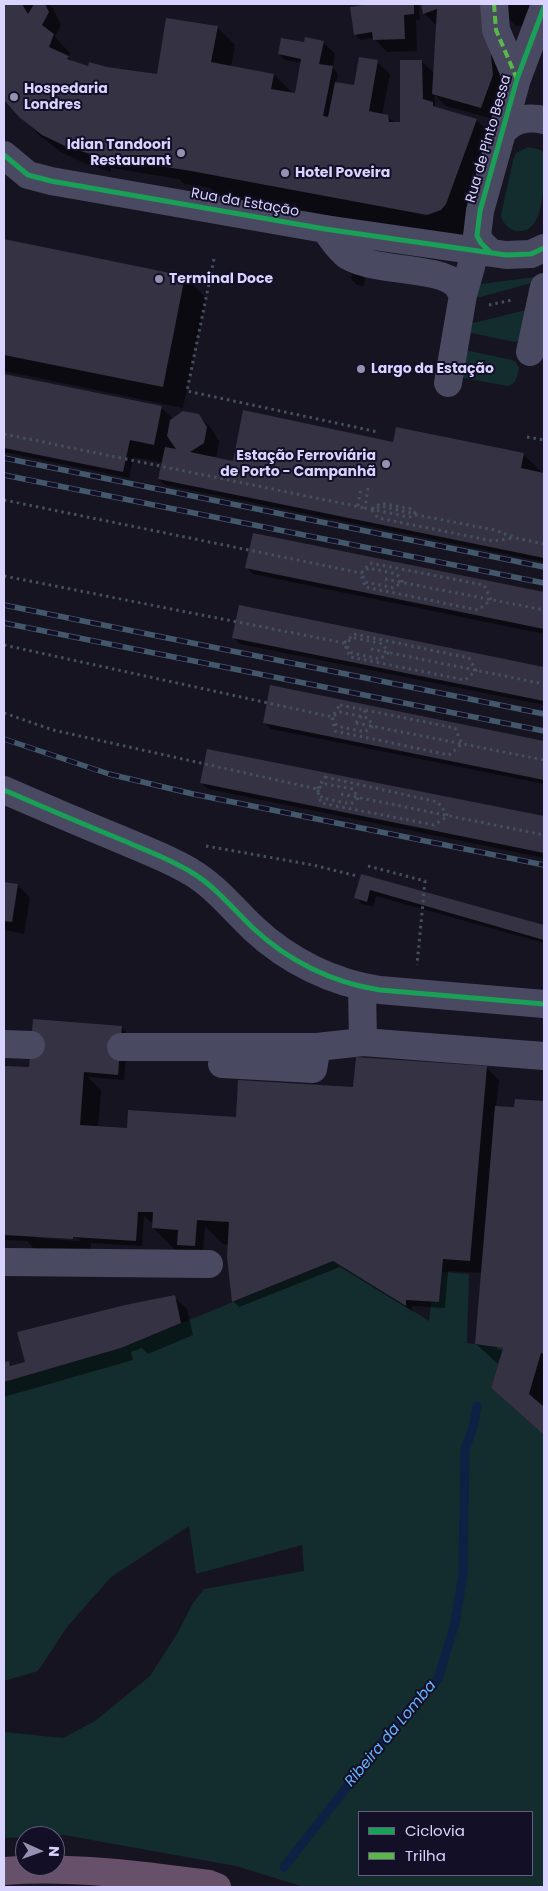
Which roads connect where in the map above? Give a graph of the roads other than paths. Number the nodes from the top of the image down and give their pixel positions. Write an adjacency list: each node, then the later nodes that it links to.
1 (494, 4): 3 (street)
2 (544, 7): 3 (street, Rua de Pinto Bessa)
3 (517, 79): 5 (street, Rua de Pinto Bessa)
4 (544, 120): 5 (street, Rua de Pinto Bessa)
5 (501, 134): 8 (street, Rua de Pinto Bessa)
6 (4, 155): 7 (street, Rua da Estação)
7 (326, 229): 8 (street, Rua da Estação); 11 (street)
8 (481, 246): 9 (street); 11 (street)
9 (544, 248)
10 (544, 287): 12 (street)
11 (472, 301): 13 (street)
12 (530, 352)
13 (448, 383)
14 (4, 790): 15 (street)
15 (362, 987): 16 (street); 17 (street)
16 (544, 1004)
17 (362, 1042): 20 (street); 21 (street)
18 (4, 1044): 19 (street)
19 (31, 1045)
20 (129, 1047)
21 (544, 1056)
22 (4, 1262): 23 (street)
23 (209, 1264)
24 (4, 1871): 25 (highway)
25 (217, 1887)

